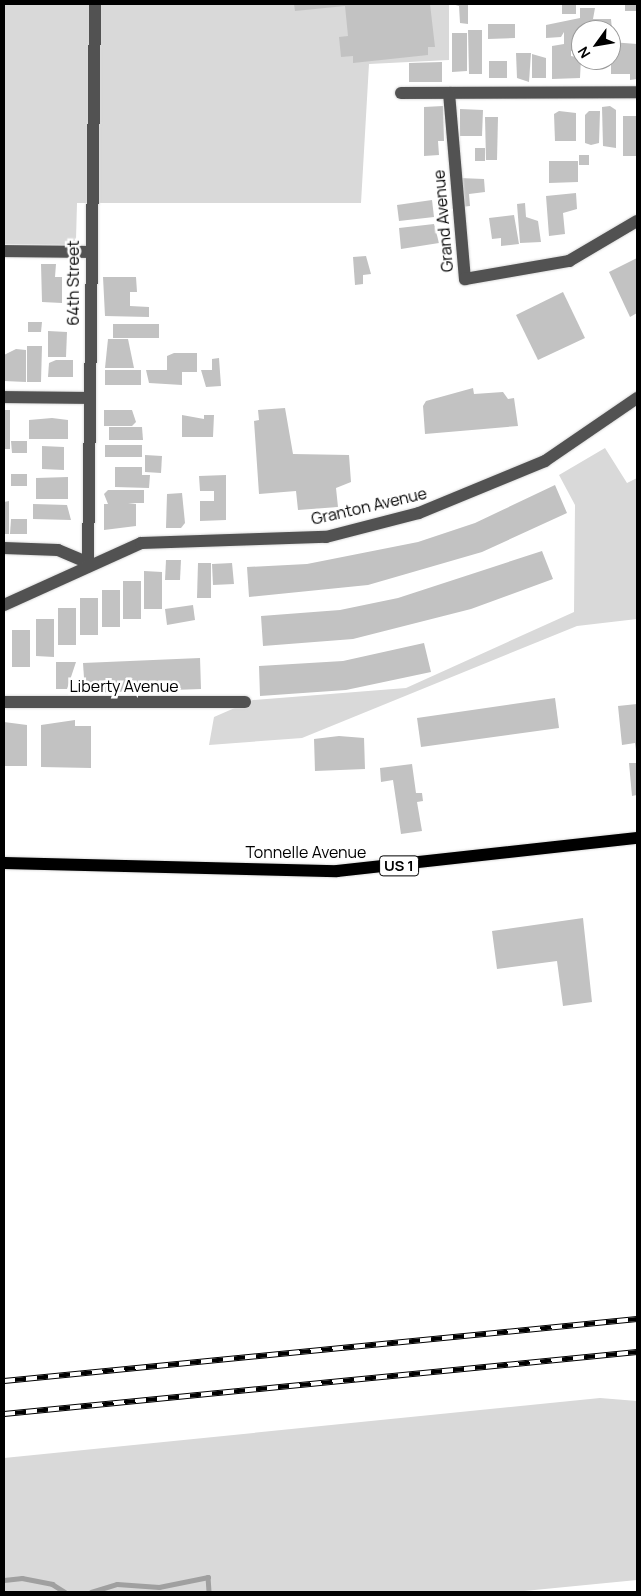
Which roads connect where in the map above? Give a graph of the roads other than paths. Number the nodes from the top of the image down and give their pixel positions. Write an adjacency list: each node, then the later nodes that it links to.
1 (95, 4): 7 (street, 64th Street)
2 (637, 92): 4 (street)
3 (401, 93): 4 (street)
4 (448, 93): 5 (street, Grand Avenue)
5 (637, 221)
6 (4, 251): 7 (street)
7 (89, 252): 9 (street, 64th Street)
8 (4, 397): 9 (street)
9 (88, 398): 12 (street, 64th Street)
10 (637, 398): 12 (street, Granton Avenue)
11 (4, 548): 12 (street)
12 (88, 564): 13 (street, Granton Avenue)
13 (4, 605)
14 (4, 702): 15 (street, Liberty Avenue)
15 (245, 702)
16 (637, 838): 17 (main road, Tonnelle Avenue / US 1)
17 (4, 863)

